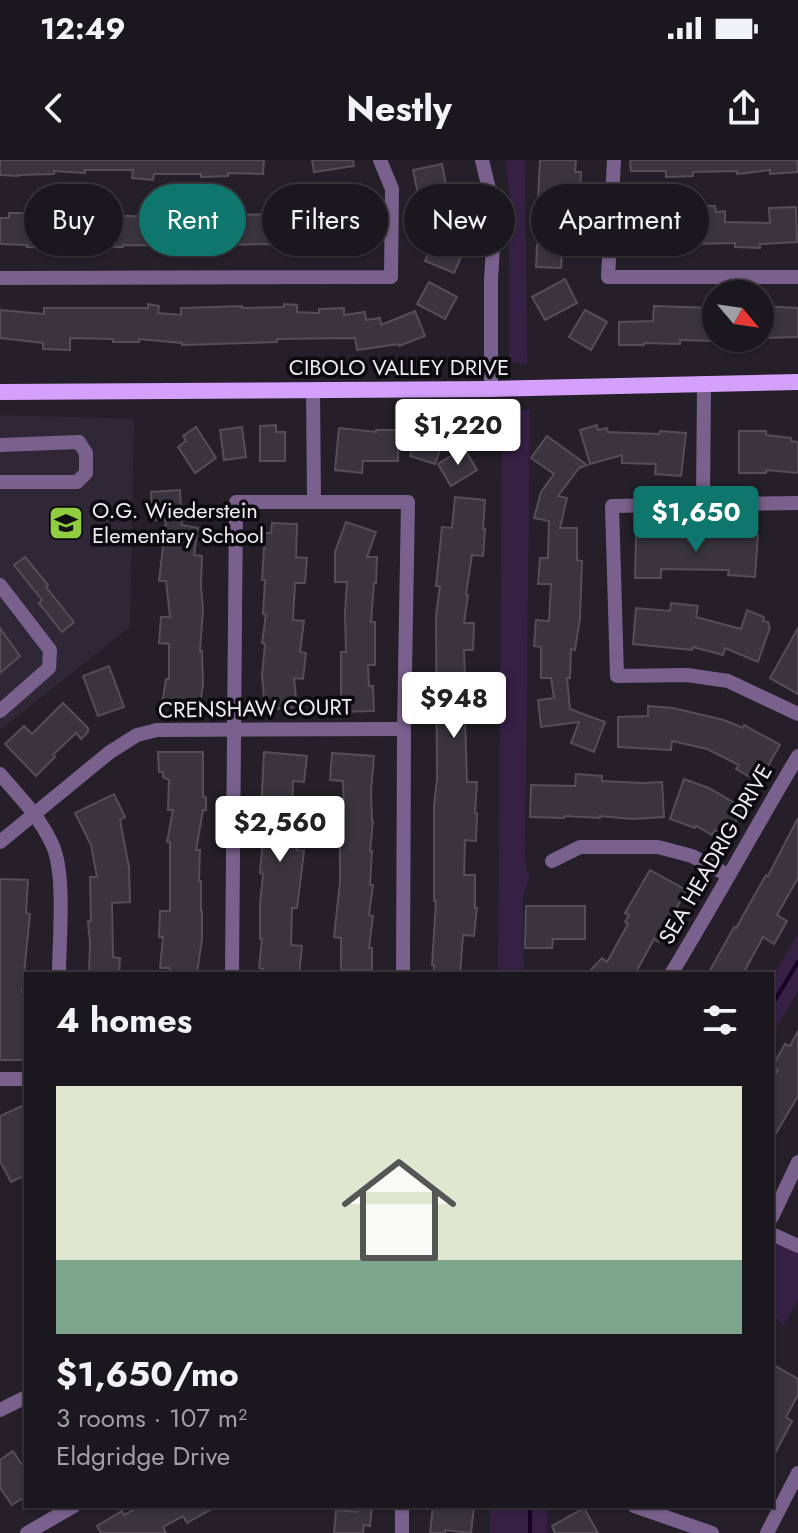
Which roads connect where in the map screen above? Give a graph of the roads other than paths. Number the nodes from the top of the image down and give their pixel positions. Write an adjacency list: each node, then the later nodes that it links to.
1 (380, 160): 5 (street)
2 (482, 160): 8 (street)
3 (614, 160): 4 (street)
4 (798, 277)
5 (0, 278)
6 (798, 382): 7 (main road, CIBOLO VALLEY DRIVE)
7 (704, 383): 8 (main road, CIBOLO VALLEY DRIVE); 15 (street)
8 (491, 389): 9 (main road, CIBOLO VALLEY DRIVE)
9 (313, 390): 10 (main road, CIBOLO VALLEY DRIVE); 13 (street)
10 (0, 392)
11 (0, 445): 12 (street)
12 (0, 482)
13 (314, 501): 19 (street); 20 (street)
14 (798, 503): 15 (street)
15 (703, 505): 18 (street)
16 (0, 585): 17 (street)
17 (0, 711)
18 (798, 714)
19 (234, 728): 20 (street, CRENSHAW COURT); 23 (street, CRENSHAW COURT); 28 (street)
20 (404, 729): 29 (street)
21 (798, 756): 26 (street, SEA HEADRIG DRIVE)
22 (0, 774): 23 (street)
23 (34, 814): 24 (street, CRENSHAW COURT); 27 (street)
24 (0, 842)
25 (552, 861): 26 (street)
26 (728, 875): 30 (street, SEA HEADRIG DRIVE)
27 (59, 972)
28 (232, 972)
29 (403, 972)
30 (672, 972)
31 (0, 1079): 32 (street)
32 (24, 1079)
33 (798, 1162): 34 (street)
34 (774, 1213)
35 (774, 1235): 36 (street)
36 (798, 1246)
37 (24, 1398): 38 (street)
38 (0, 1410)
39 (798, 1473): 46 (street)
40 (71, 1508): 43 (street)
41 (402, 1508): 44 (street)
42 (640, 1508): 45 (street)
43 (27, 1533)
44 (402, 1533)
45 (712, 1533)
46 (767, 1533)

